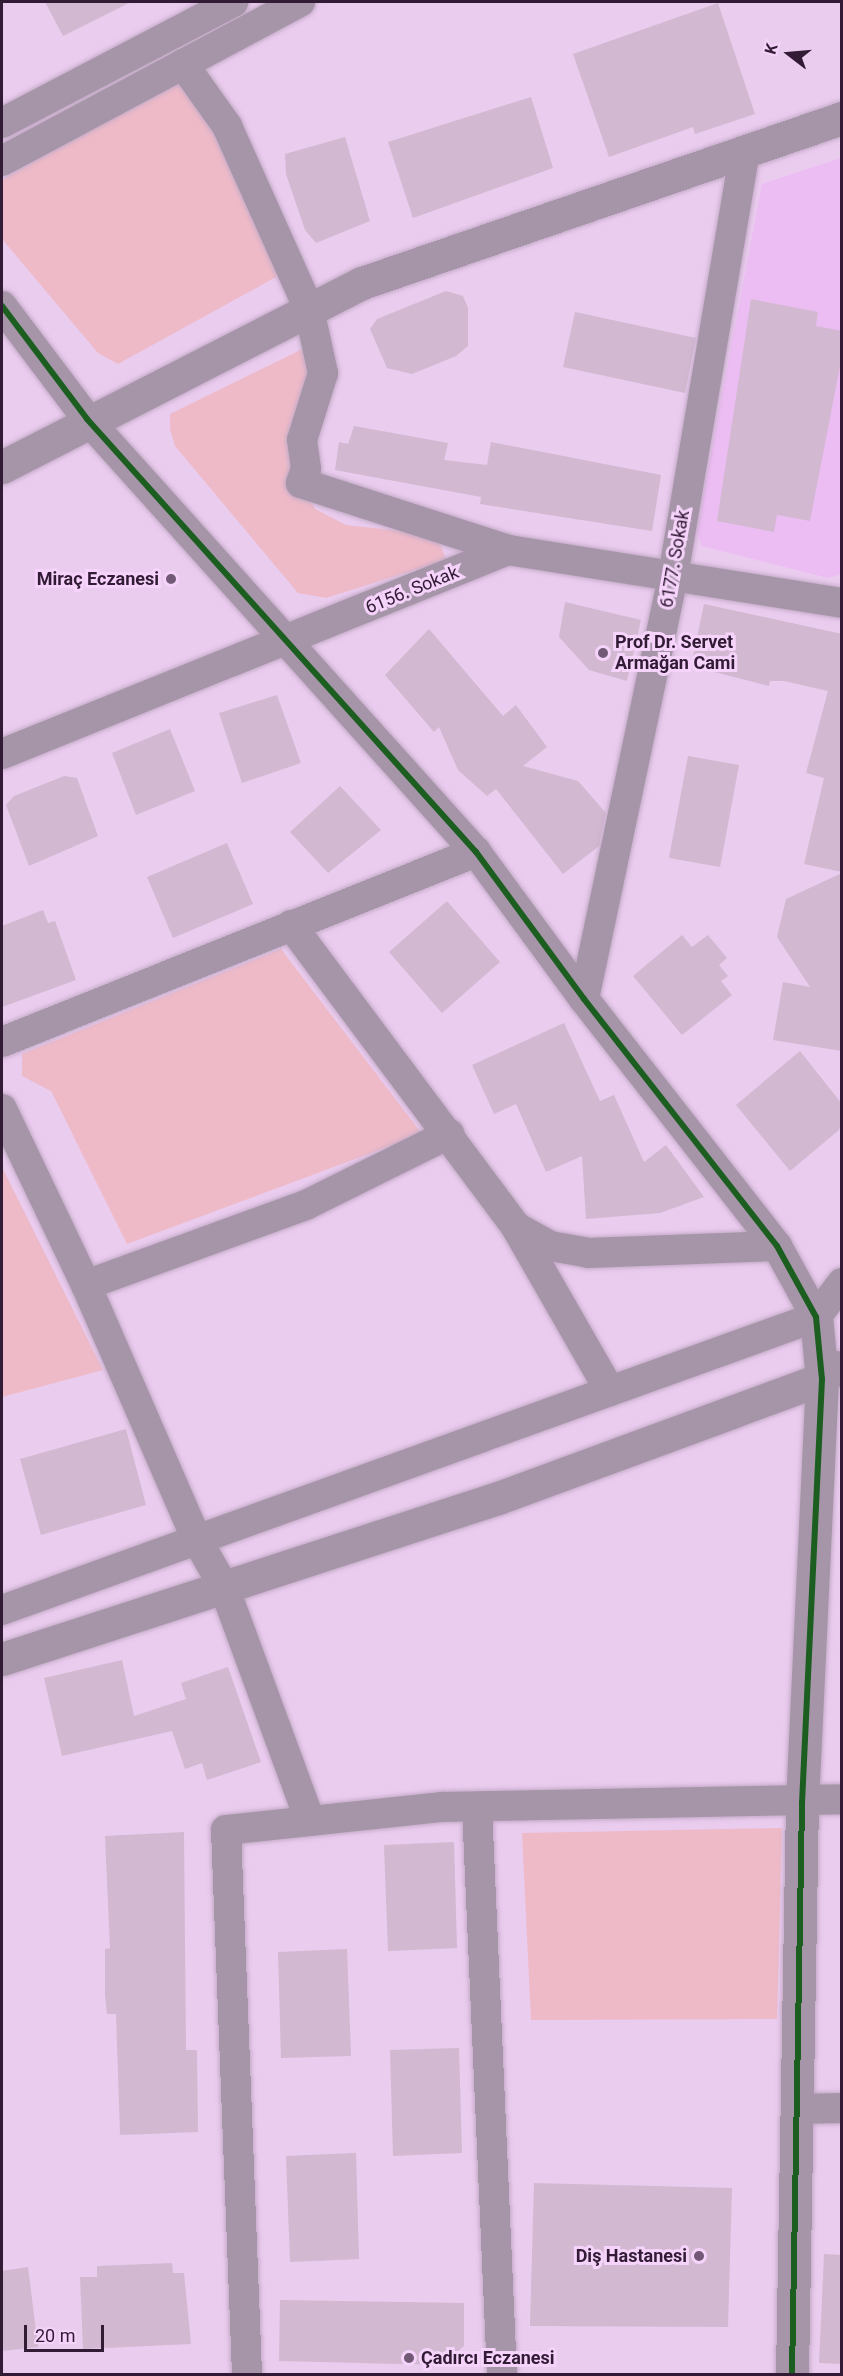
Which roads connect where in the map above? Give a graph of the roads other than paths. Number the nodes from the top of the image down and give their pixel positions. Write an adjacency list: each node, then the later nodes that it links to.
1 (233, 2): 5 (street)
2 (300, 2): 3 (street)
3 (183, 64): 7 (street); 9 (street)
4 (842, 118): 6 (street)
5 (2, 123)
6 (745, 152): 9 (street); 13 (street, 6177. Sokak)
7 (2, 161)
8 (2, 306): 10 (street)
9 (309, 309): 10 (street); 12 (street)
10 (87, 419): 11 (street); 15 (street)
11 (2, 467)
12 (508, 550): 13 (street); 15 (street, 6156. Sokak)
13 (673, 576): 14 (street); 19 (street, 6177. Sokak)
14 (842, 603)
15 (287, 641): 16 (street, 6156. Sokak); 17 (street)
16 (2, 754)
17 (476, 852): 18 (street); 19 (street)
18 (291, 925): 20 (street); 22 (street)
19 (584, 999): 24 (street)
20 (2, 1042)
21 (2, 1109): 26 (street)
22 (449, 1134): 23 (street); 26 (street)
23 (516, 1227): 24 (street); 29 (street)
24 (777, 1246): 27 (street)
25 (842, 1283): 27 (street)
26 (86, 1285): 30 (street)
27 (816, 1317): 28 (street); 29 (street)
28 (832, 1371): 31 (street); 35 (street)
29 (610, 1391): 30 (street)
30 (195, 1538): 31 (street); 32 (street)
31 (224, 1587): 33 (street); 37 (street)
32 (2, 1610)
33 (2, 1659)
34 (842, 1798): 35 (street)
35 (801, 1803): 36 (street); 39 (street)
36 (477, 1807): 37 (street); 41 (street)
37 (310, 1821): 40 (street)
38 (842, 2108): 39 (street)
39 (796, 2109): 42 (street)
40 (247, 2374)
41 (502, 2374)
42 (792, 2374)

